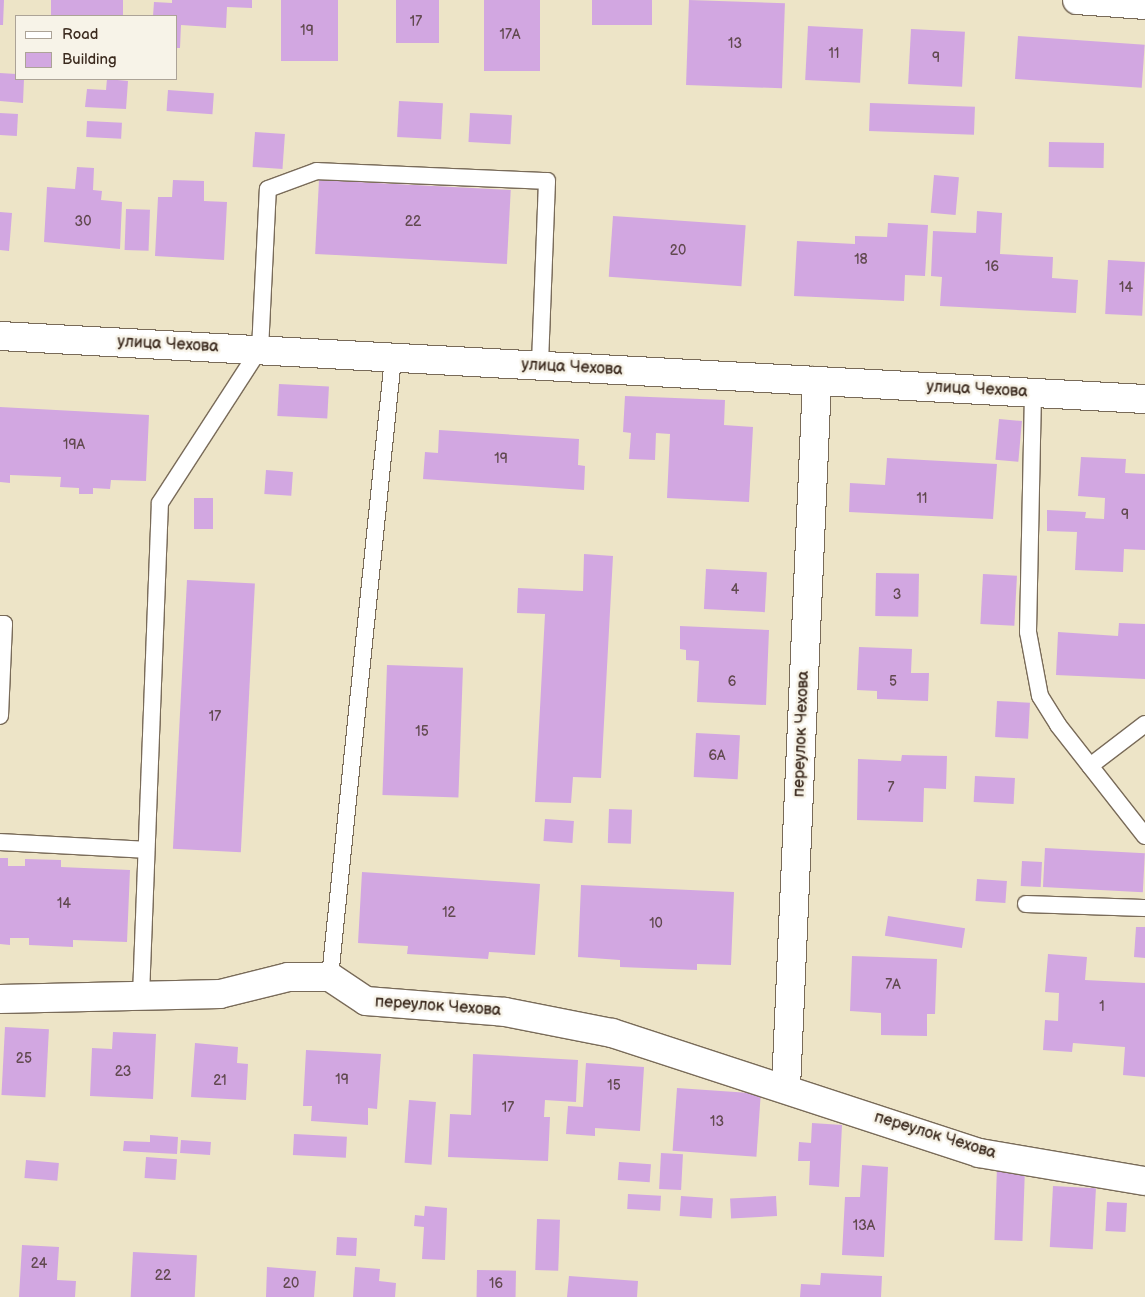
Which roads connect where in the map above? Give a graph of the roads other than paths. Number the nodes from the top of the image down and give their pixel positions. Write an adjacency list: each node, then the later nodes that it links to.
1 (1077, 0): 2 (street)
2 (1145, 5)
3 (0, 336): 4 (street, улица Чехова)
4 (260, 350): 5 (street, улица Чехова); 6 (lane); 16 (lane)
5 (393, 358): 6 (street, улица Чехова); 19 (lane)
6 (540, 366): 7 (street, улица Чехова)
7 (817, 381): 8 (street, улица Чехова); 22 (street, переулок Чехова)
8 (1033, 393): 9 (street, улица Чехова); 13 (lane)
9 (1145, 399)
10 (0, 624): 11 (lane)
11 (0, 716)
12 (1145, 724): 13 (lane)
13 (1090, 766): 14 (lane)
14 (1145, 836)
15 (0, 842): 16 (lane)
16 (146, 850): 20 (lane)
17 (1026, 904): 18 (lane)
18 (1145, 908)
19 (330, 977): 20 (street); 22 (street, переулок Чехова)
20 (141, 996): 21 (street)
21 (0, 999)
22 (786, 1088): 23 (street, переулок Чехова)
23 (1145, 1181)

